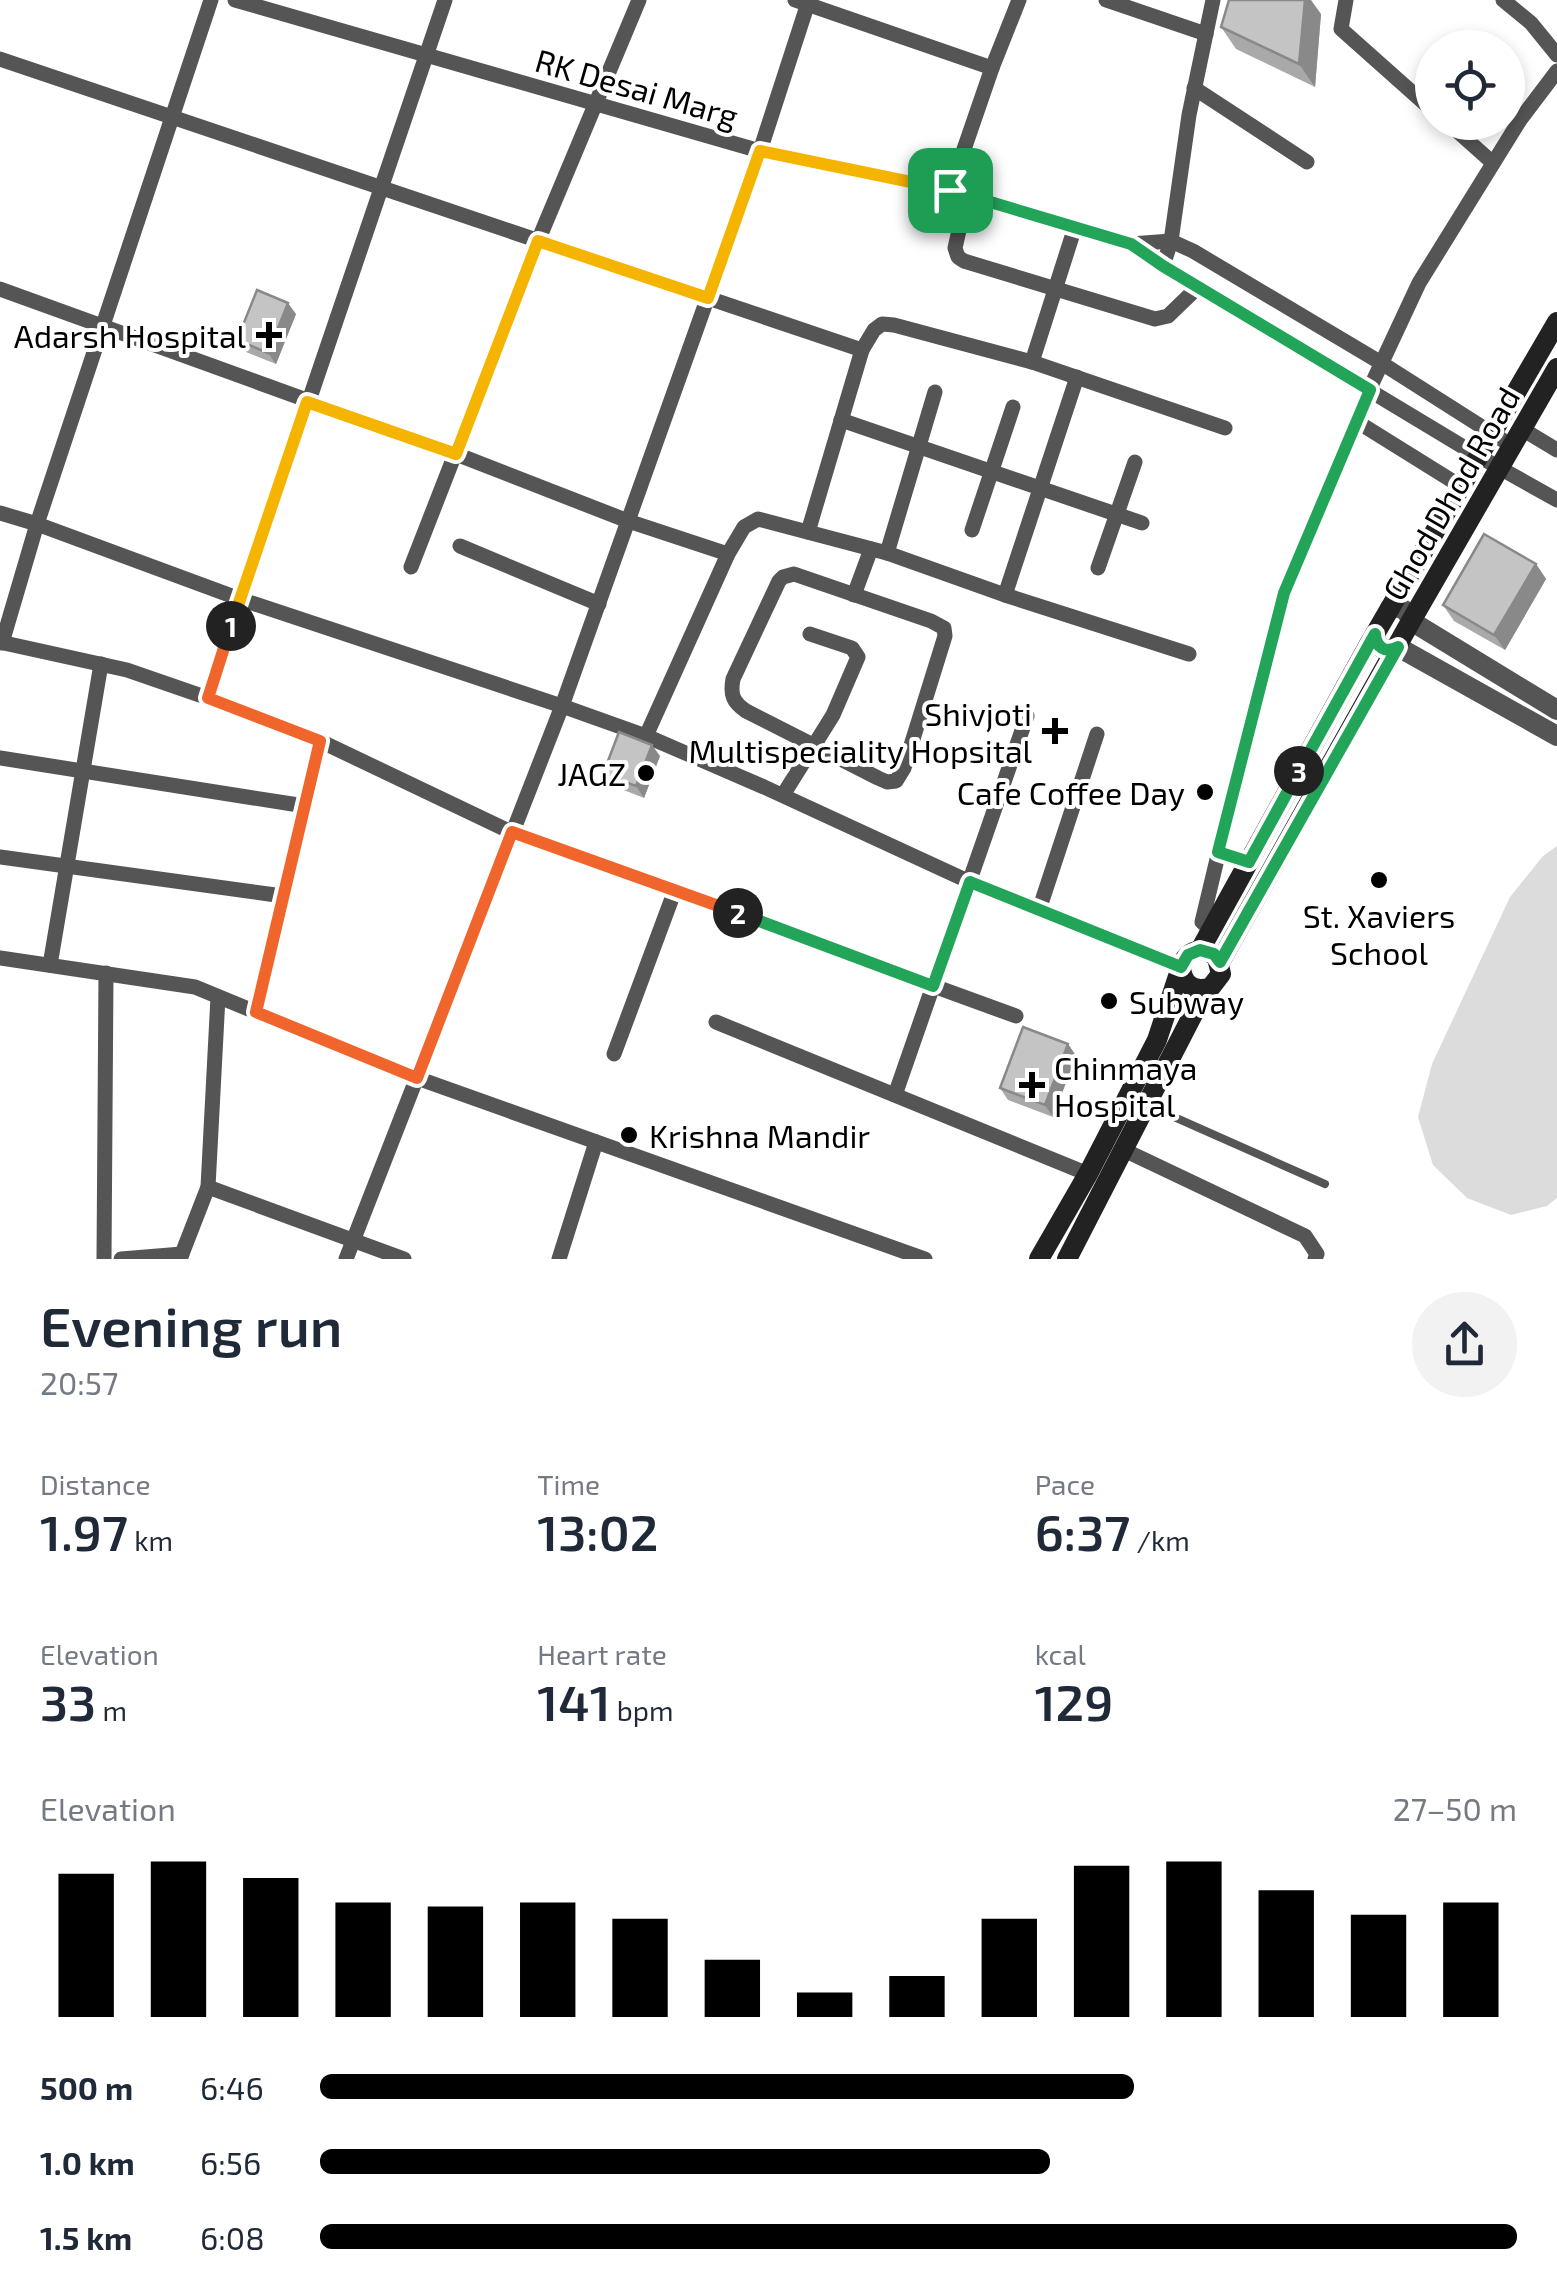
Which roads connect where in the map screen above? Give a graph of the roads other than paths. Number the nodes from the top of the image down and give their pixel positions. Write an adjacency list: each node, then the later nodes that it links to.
1 (211, 0): 20 (street)
2 (235, 0): 12 (street, RK Desai Marg)
3 (445, 0): 12 (street)
4 (639, 0): 19 (street)
5 (1019, 0): 15 (street)
6 (1213, 0): 11 (street)
7 (1346, 0): 18 (street)
8 (1503, 0): 13 (street)
9 (1111, 1): 11 (street)
10 (804, 2): 15 (street); 22 (street)
11 (1206, 34): 17 (street)
12 (425, 54): 19 (street, RK Desai Marg); 25 (street)
13 (1557, 55)
14 (0, 59): 20 (street)
15 (992, 68): 26 (street)
16 (1557, 72): 24 (street)
17 (1194, 88): 23 (street); 30 (street)
18 (1415, 95)
19 (596, 104): 22 (street, RK Desai Marg); 29 (street)
20 (172, 117): 25 (street); 38 (street)
21 (1467, 140): 24 (street)
22 (760, 151): 26 (street, RK Desai Marg); 36 (street)
23 (1307, 162)
24 (1493, 163): 41 (street)
25 (380, 188): 29 (street); 46 (street)
26 (950, 190): 27 (street, RK Desai Marg)
27 (968, 195): 28 (street, RK Desai Marg); 34 (street)
28 (1074, 227): 31 (street, RK Desai Marg); 34 (street)
29 (538, 241): 36 (street); 55 (street)
30 (1171, 241): 31 (street); 32 (street); 41 (street)
31 (1131, 244): 32 (street, RK Desai Marg)
32 (1163, 266): 33 (street, RK Desai Marg)
33 (1198, 288): 34 (street); 44 (street, RK Desai Marg)
34 (1055, 289): 40 (street)
35 (0, 290): 38 (street)
36 (708, 298): 39 (street); 65 (street)
37 (1557, 322): 51 (main road)
38 (103, 327): 46 (street); 67 (street)
39 (862, 350): 40 (street); 48 (street)
40 (1032, 362): 43 (street)
41 (1383, 364): 44 (street); 51 (street)
42 (1557, 368): 52 (main road, Ghod Dhod Road)
43 (1077, 377): 50 (street); 61 (street)
44 (1370, 390): 49 (street); 56 (street, RK Desai Marg)
45 (935, 392): 53 (street)
46 (307, 402): 55 (street); 77 (street)
47 (1013, 407): 59 (street)
48 (842, 420): 53 (street); 69 (street)
49 (1356, 421): 60 (street); 101 (street)
50 (1225, 428)
51 (1493, 435): 52 (street); 56 (main road)
52 (1517, 438): 54 (street); 58 (main road, Ghod Dhod Road)
53 (920, 447): 59 (street); 71 (street)
54 (1557, 450)
55 (456, 454): 65 (street); 73 (street)
56 (1480, 458): 58 (street, RK Desai Marg); 60 (main road)
57 (1135, 462): 64 (street)
58 (1499, 468): 62 (street, RK Desai Marg); 80 (main road, Ghod Dhod Road)
59 (992, 472): 61 (street); 68 (street)
60 (1462, 487): 79 (main road)
61 (1040, 489): 64 (street); 76 (street)
62 (1557, 500)
63 (0, 513): 67 (street)
64 (1117, 514): 66 (street); 74 (street)
65 (628, 521): 72 (street); 78 (street)
66 (1142, 523)
67 (37, 524): 77 (street); 83 (street)
68 (972, 530)
69 (808, 532): 71 (street); 72 (street)
70 (460, 546): 78 (street)
71 (879, 551): 75 (street); 76 (street)
72 (728, 554): 92 (street)
73 (411, 567)
74 (1098, 568)
75 (854, 595): 95 (street); 95 (street)
76 (1005, 595): 85 (street)
77 (240, 599): 87 (street); 88 (street)
78 (598, 604): 88 (street)
79 (1390, 608): 80 (street); 82 (main road)
80 (1411, 620): 84 (main road, Ghod Dhod Road); 89 (street)
81 (810, 634): 95 (street)
82 (1375, 634): 84 (street); 103 (main road)
83 (1, 642): 86 (street)
84 (1398, 647): 93 (street); 112 (main road, Ghod Dhod Road)
85 (1189, 654)
86 (102, 664): 87 (street); 97 (street)
87 (208, 698): 94 (street)
88 (562, 706): 92 (street); 100 (street)
89 (1557, 710)
90 (1028, 716): 105 (street)
91 (1098, 734): 108 (street)
92 (646, 736): 98 (street)
93 (1557, 736)
94 (320, 741): 99 (street); 100 (street)
95 (814, 744): 98 (street)
96 (0, 758): 97 (street)
97 (83, 771): 99 (street); 104 (street)
98 (783, 795): 105 (street)
99 (305, 806): 107 (street)
100 (512, 832): 106 (street); 123 (street)
101 (1218, 852): 103 (street); 109 (street)
102 (0, 857): 104 (street)
103 (1249, 862): 109 (main road)
104 (67, 866): 107 (street); 113 (street)
105 (970, 882): 108 (street); 116 (street)
106 (675, 890): 116 (street); 122 (street)
107 (283, 896): 119 (street)
108 (1038, 910): 114 (street)
109 (1211, 930): 110 (main road)
110 (1200, 950): 112 (main road); 114 (main road)
111 (0, 958): 113 (street)
112 (1220, 962): 117 (main road, Ghod Dhod Road)
113 (50, 965): 115 (street)
114 (1181, 967): 117 (main road); 128 (main road)
115 (106, 973): 118 (street); 134 (street)
116 (933, 986): 120 (street); 124 (street)
117 (1206, 989): 125 (main road, Ghod Dhod Road)
118 (218, 997): 119 (street); 130 (street)
119 (256, 1012): 123 (street)
120 (1016, 1016)
121 (716, 1022): 124 (street)
122 (614, 1054)
123 (417, 1078): 126 (street); 131 (street)
124 (895, 1095): 128 (street)
125 (1147, 1105): 127 (main road, Ghod Dhod Road); 129 (lane)
126 (596, 1142): 138 (street); 139 (street)
127 (1124, 1150): 132 (main road, Ghod Dhod Road); 141 (street)
128 (1088, 1174): 140 (main road)
129 (1325, 1184)
130 (208, 1187): 131 (street); 133 (street)
131 (354, 1241): 136 (street); 137 (street)
132 (1073, 1256)
133 (181, 1257): 135 (street)
134 (104, 1259)
135 (121, 1259)
136 (346, 1259)
137 (404, 1259)
138 (559, 1259)
139 (926, 1259)
140 (1040, 1259)
141 (1314, 1259)

